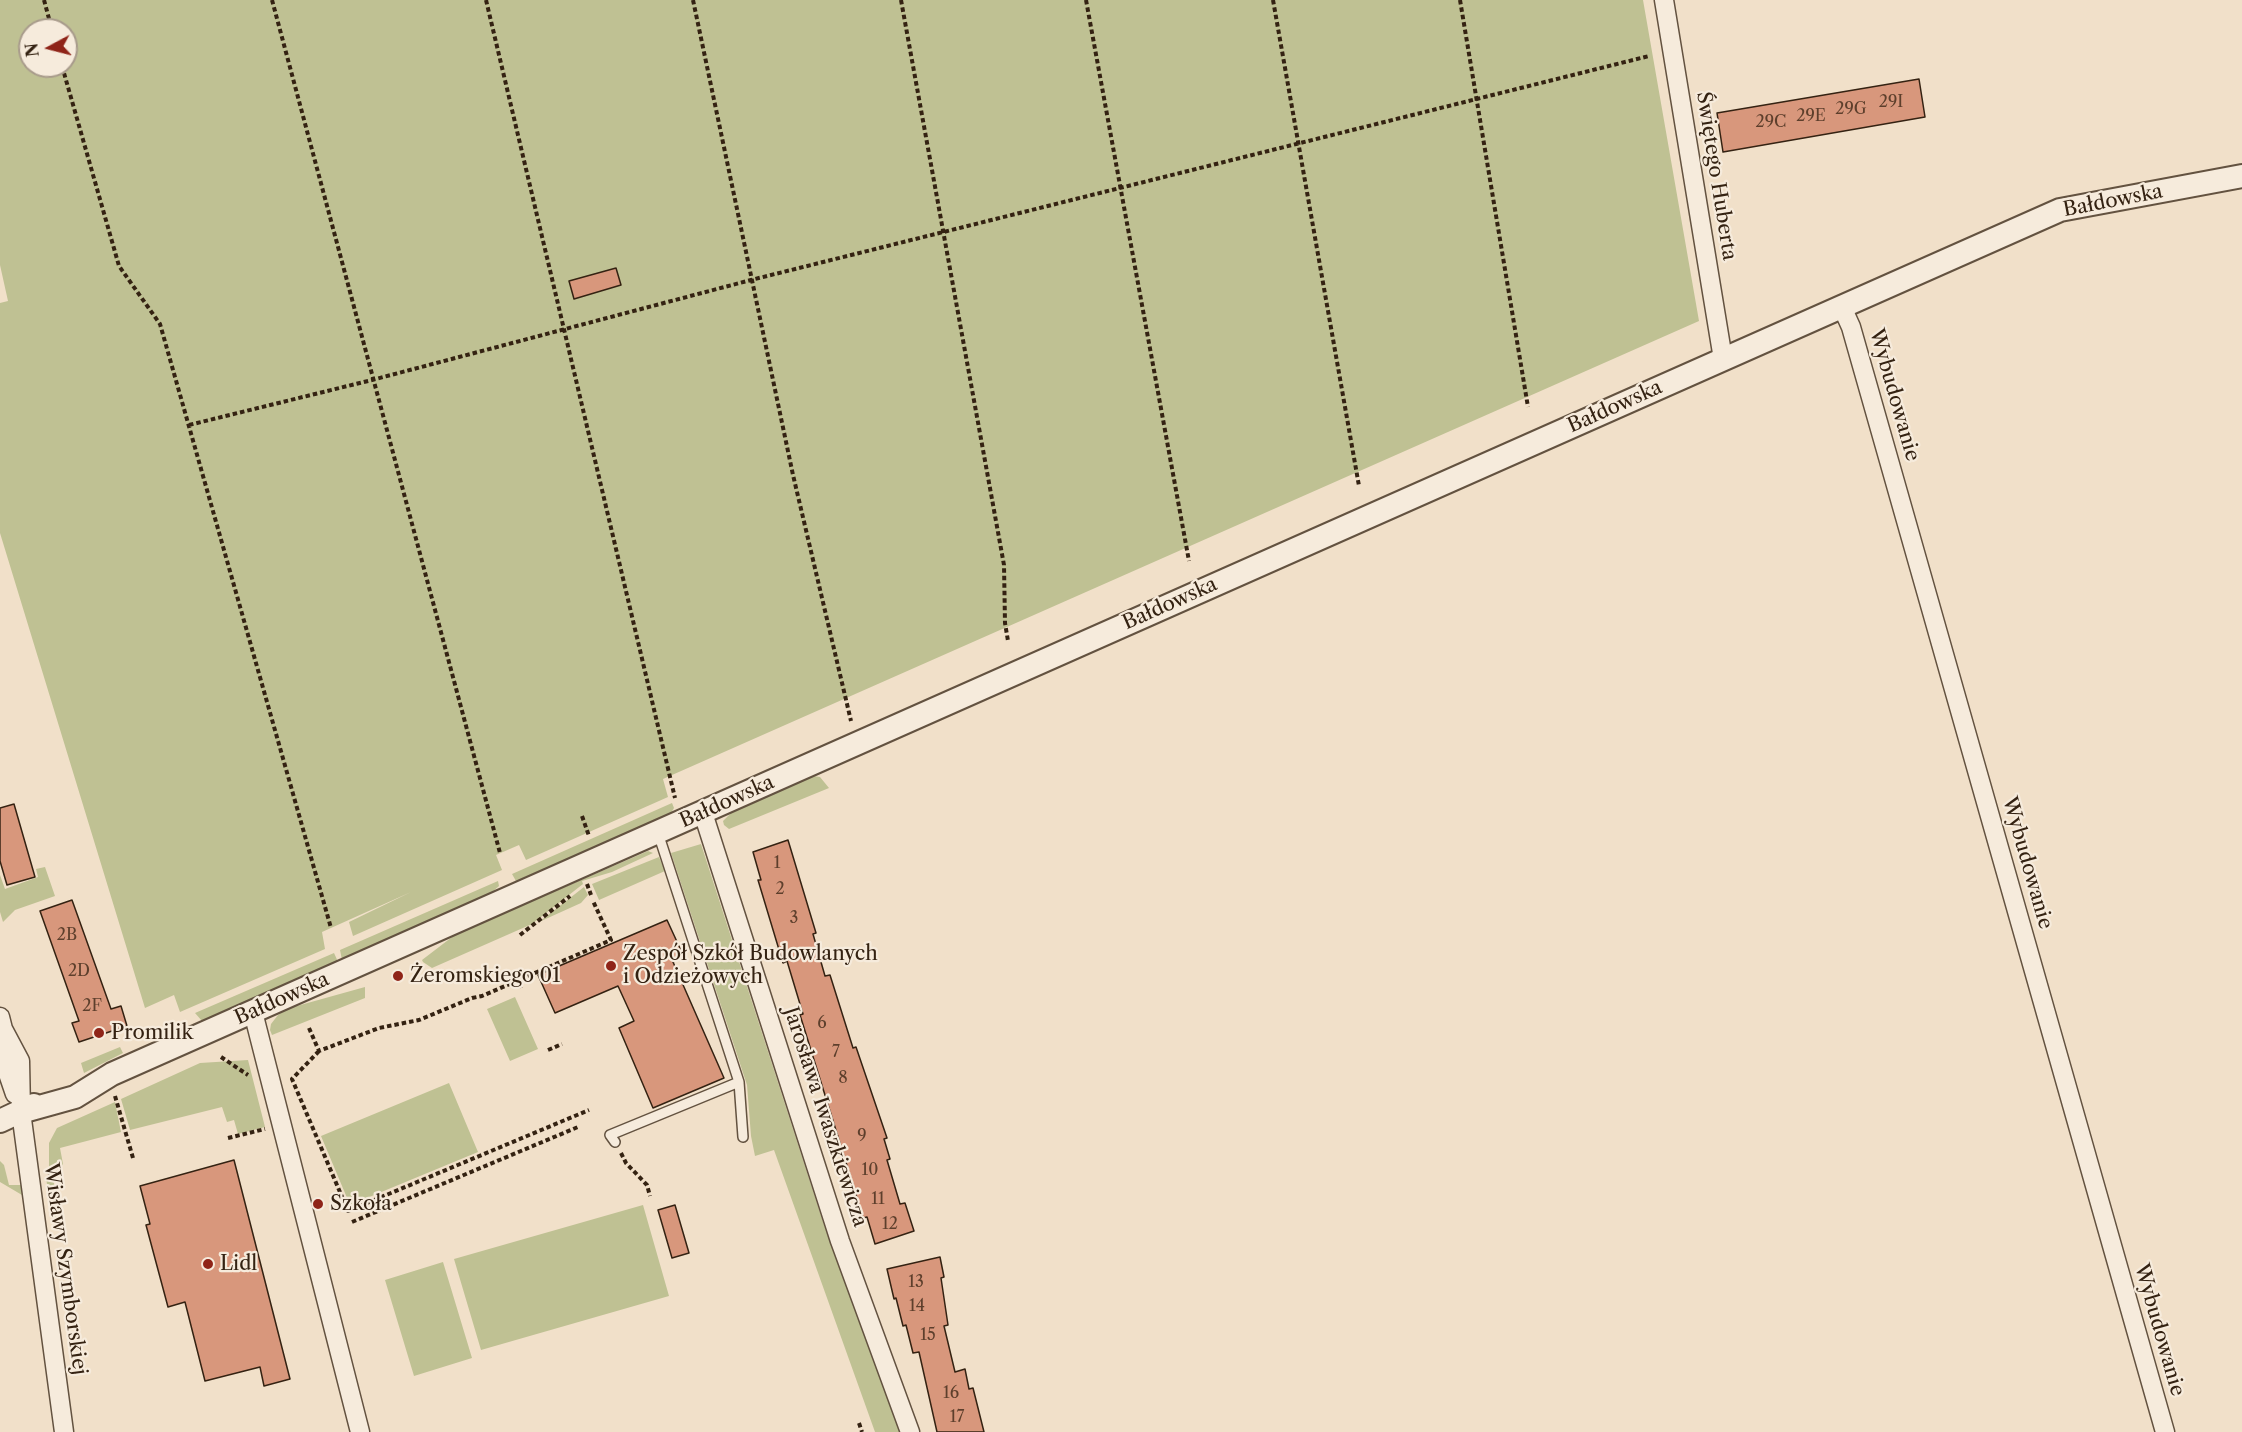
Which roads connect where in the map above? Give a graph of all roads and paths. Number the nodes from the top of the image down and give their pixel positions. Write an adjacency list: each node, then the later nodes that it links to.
1 (44, 0): 10 (path)
2 (272, 0): 22 (path)
3 (486, 0): 20 (path)
4 (693, 0): 18 (path)
5 (901, 0): 17 (path)
6 (1086, 0): 16 (path)
7 (1273, 0): 14 (path)
8 (1460, 0): 13 (path)
9 (1664, 0): 21 (street, Świętego Huberta)
10 (49, 18)
11 (1649, 56): 13 (path)
12 (65, 78): 24 (path)
13 (1477, 99): 14 (path); 23 (path)
14 (1298, 143): 16 (path); 25 (path)
15 (2242, 176): 19 (street, Bałdowska)
16 (1120, 189): 17 (path); 26 (path)
17 (944, 233): 18 (path); 27 (path)
18 (751, 280): 20 (path); 28 (path)
19 (1842, 307): 21 (street, Bałdowska); 68 (street, Wybudowanie)
20 (565, 330): 22 (path); 29 (path)
21 (1723, 359): 30 (street, Bałdowska)
22 (372, 380): 24 (path); 34 (path)
23 (1528, 408)
24 (189, 425): 37 (path)
25 (1359, 486)
26 (1189, 561)
27 (1008, 641)
28 (851, 722)
29 (675, 798)
30 (703, 813): 32 (street, Bałdowska); 67 (street, Jarosława Iwaszkiewicza)
31 (582, 816): 33 (path)
32 (658, 833): 41 (street, Bałdowska); 49 (lane)
33 (589, 836)
34 (500, 853)
35 (591, 895): 38 (path)
36 (593, 901): 39 (path)
37 (331, 928)
38 (520, 935)
39 (518, 981): 40 (path); 46 (path)
40 (521, 988)
41 (253, 1012): 50 (street, Bałdowska); 65 (street)
42 (2, 1023): 52 (street, Wisławy Szymborskiej)
43 (309, 1028): 46 (path)
44 (562, 1044): 45 (path)
45 (548, 1050)
46 (320, 1051): 51 (path)
47 (221, 1057): 48 (path)
48 (257, 1082)
49 (739, 1082): 56 (lane); 58 (lane)
50 (113, 1085): 52 (street, Bałdowska); 59 (path)
51 (589, 1110)
52 (21, 1112): 53 (street, Bałdowska); 64 (street, Wisławy Szymborskiej)
53 (0, 1121)
54 (578, 1127): 62 (path)
55 (254, 1132): 57 (path)
56 (743, 1137)
57 (228, 1138)
58 (615, 1142)
59 (133, 1158)
60 (626, 1162): 61 (path)
61 (650, 1196)
62 (352, 1222)
63 (859, 1423): 66 (path)
64 (64, 1432)
65 (360, 1432)
66 (862, 1432)
67 (910, 1432)
68 (2165, 1432)

